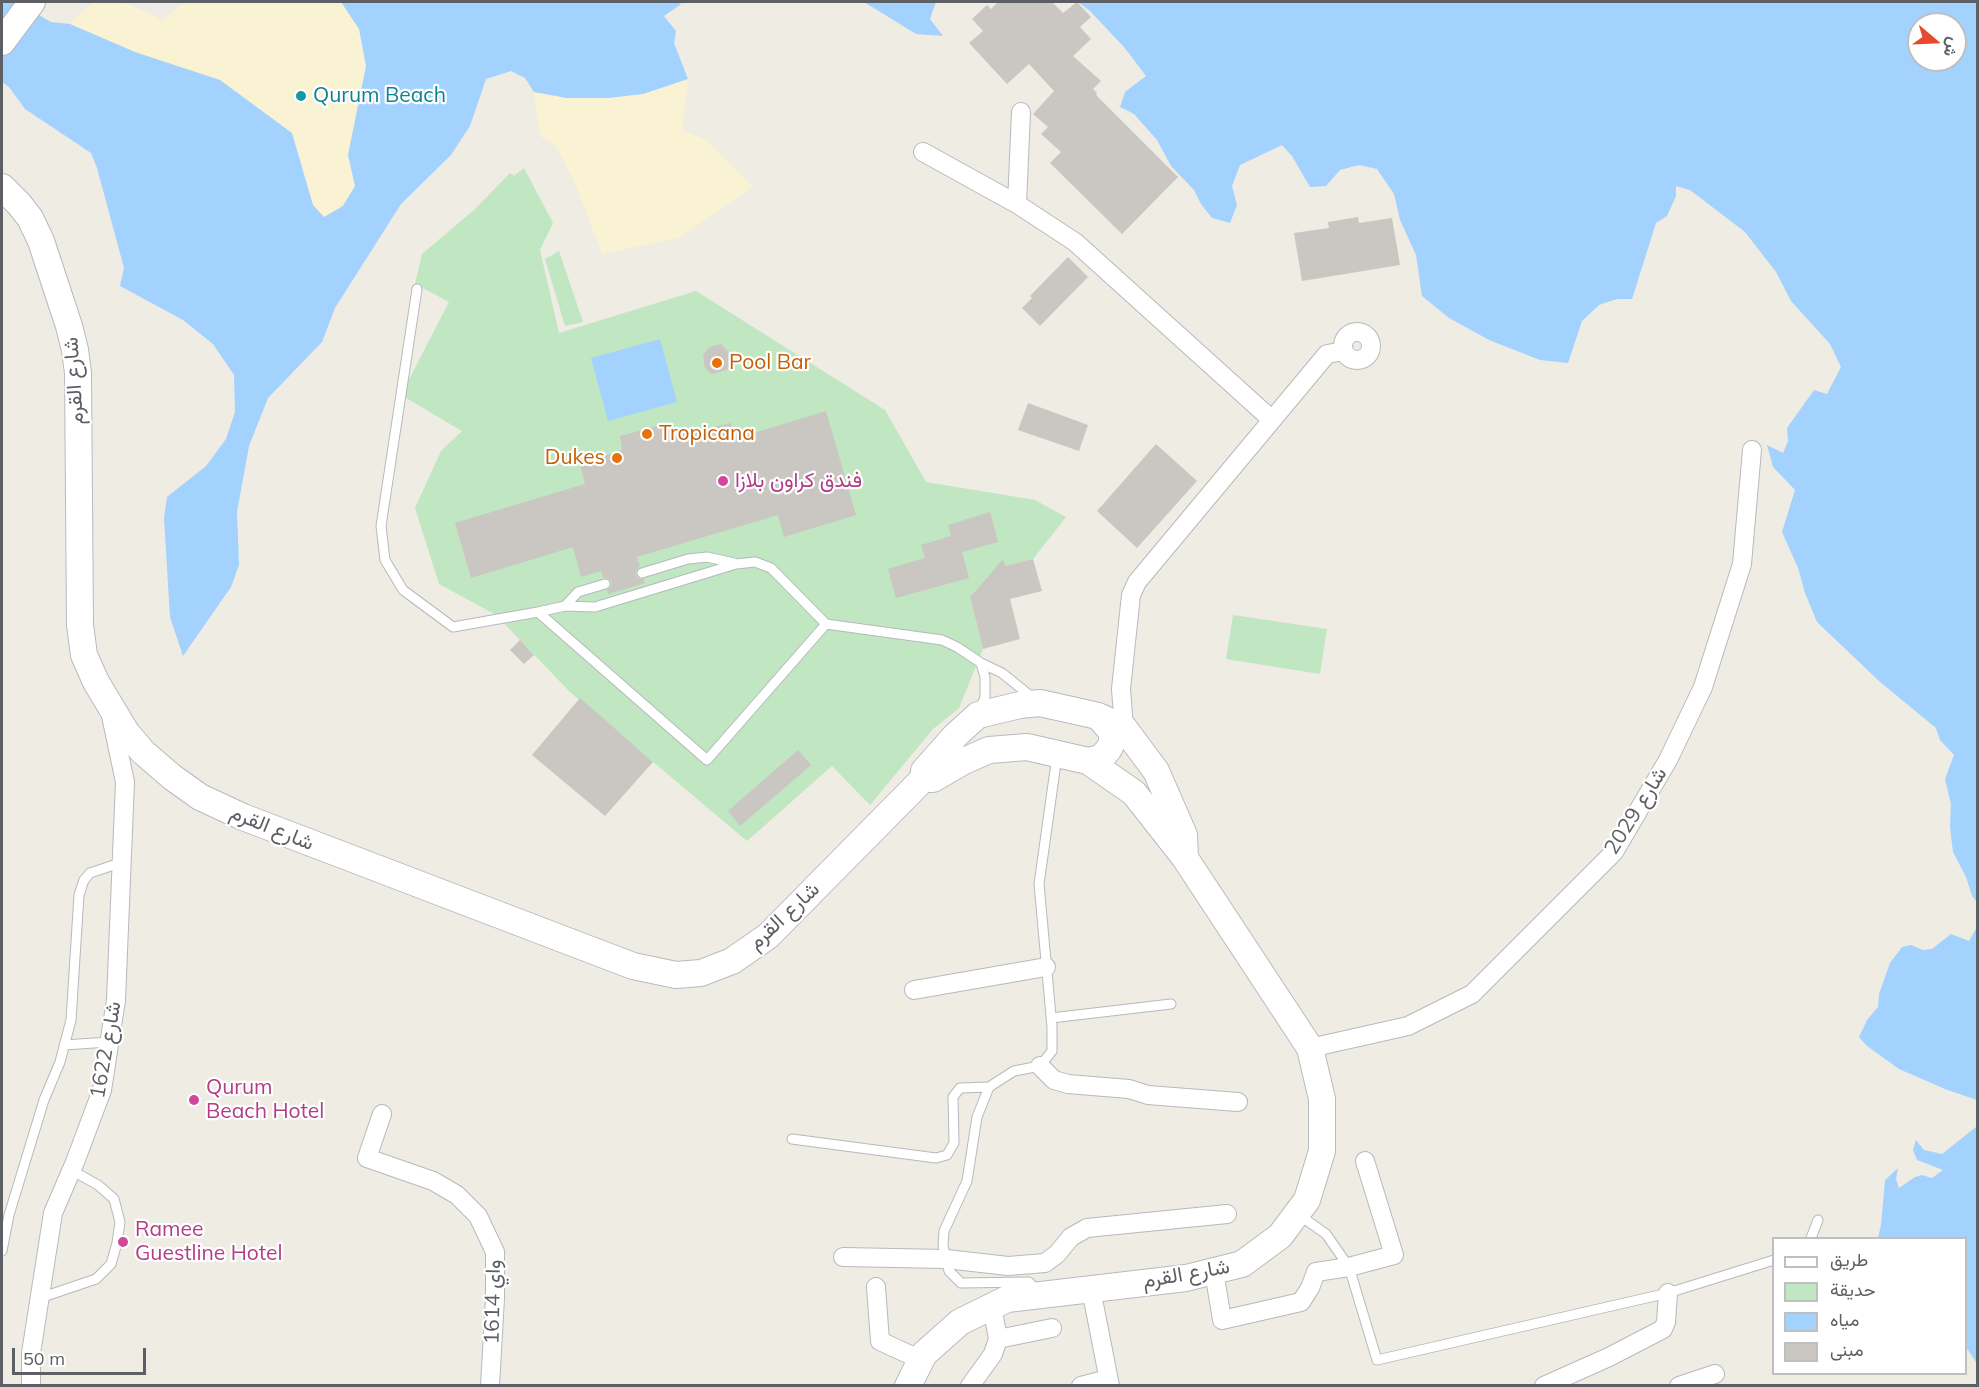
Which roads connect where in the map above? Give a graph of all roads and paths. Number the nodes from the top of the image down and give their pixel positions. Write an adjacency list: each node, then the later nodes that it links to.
1 (32, 2): 2 (street)
2 (2, 42)
3 (1020, 112): 6 (street)
4 (923, 152): 6 (street)
5 (2, 187): 19 (street, شارع القرم)
6 (1017, 204): 9 (street)
7 (417, 289): 15 (lane)
8 (1344, 351): 9 (street)
9 (1272, 420): 22 (street)
10 (1752, 450): 35 (street, 2029 شارع)
11 (736, 564): 12 (lane); 14 (lane); 16 (lane)
12 (642, 573)
13 (605, 584): 14 (lane)
14 (566, 606): 15 (lane)
15 (538, 612): 16 (lane)
16 (826, 624): 17 (lane)
17 (981, 663): 18 (lane); 20 (lane)
18 (1030, 704): 20 (street, شارع القرم); 21 (street, شارع القرم); 23 (street)
19 (108, 706): 26 (street, شارع القرم); 28 (street, 1622 شارع)
20 (978, 715): 26 (street, شارع القرم)
21 (1098, 716): 22 (street, شارع القرم); 25 (street)
22 (1124, 728): 27 (street, شارع القرم)
23 (1027, 747): 24 (street, شارع القرم); 26 (street, شارع القرم)
24 (1057, 756): 25 (street, شارع القرم); 29 (lane)
25 (1088, 761): 27 (street, شارع القرم)
26 (923, 779)
27 (1185, 858): 35 (street, شارع القرم)
28 (123, 862): 33 (street, 1622 شارع); 34 (lane)
29 (1046, 967): 30 (street); 32 (lane)
30 (914, 990)
31 (1171, 1004): 32 (lane)
32 (1051, 1018): 36 (lane)
33 (109, 1042): 34 (lane); 42 (street, 1622 شارع)
34 (64, 1045): 47 (lane)
35 (1310, 1048): 44 (street, شارع القرم)
36 (1040, 1066): 37 (lane); 38 (street)
37 (989, 1087): 40 (lane); 49 (lane)
38 (1239, 1102)
39 (382, 1113): 67 (street, واي 1614)
40 (792, 1139)
41 (1365, 1161): 51 (street)
42 (71, 1170): 57 (street, 1622 شارع); 57 (lane)
43 (1227, 1214): 49 (street)
44 (1297, 1214): 51 (lane); 52 (street, شارع القرم)
45 (1818, 1220): 46 (lane)
46 (1812, 1237)
47 (2, 1251)
48 (843, 1257): 49 (street)
49 (946, 1259): 56 (lane)
50 (1772, 1260): 55 (lane)
51 (1349, 1267): 52 (street); 55 (lane)
52 (1214, 1271): 54 (street, شارع القرم)
53 (876, 1287): 61 (street)
54 (1091, 1289): 56 (street, شارع القرم); 63 (street)
55 (1668, 1293): 70 (street)
56 (1042, 1295): 58 (street, شارع القرم)
57 (40, 1298): 66 (street, 1622 شارع)
58 (992, 1306): 60 (street); 61 (street, شارع القرم)
59 (1052, 1328): 60 (street)
60 (998, 1339): 68 (street)
61 (921, 1360): 65 (street, شارع القرم)
62 (1715, 1374): 64 (street)
63 (1109, 1382): 69 (street)
64 (1698, 1383): 71 (street)
65 (905, 1385)
66 (31, 1386)
67 (490, 1386)
68 (970, 1386)
69 (1081, 1386)
70 (1544, 1386)
71 (1678, 1386)

